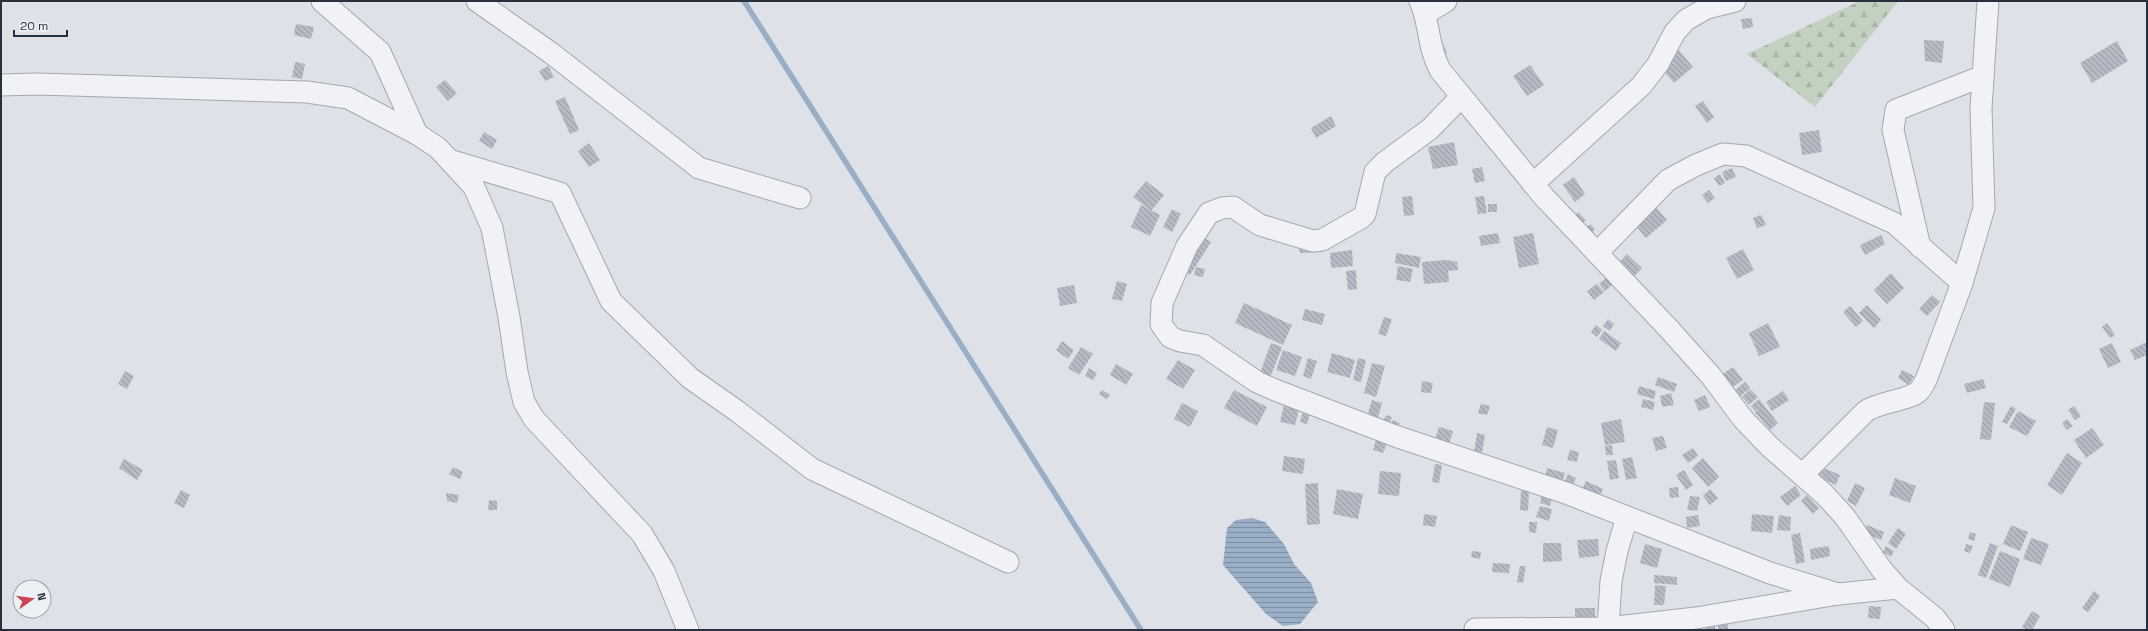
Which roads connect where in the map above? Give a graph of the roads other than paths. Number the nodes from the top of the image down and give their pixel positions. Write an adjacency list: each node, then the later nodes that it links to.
1 (322, 1): 10 (street)
2 (477, 1): 13 (street)
3 (1446, 1): 6 (street)
4 (1735, 1): 12 (street)
5 (1988, 1): 7 (street)
6 (1422, 8): 9 (street)
7 (1983, 76): 14 (street); 16 (street)
8 (1, 85): 10 (street)
9 (1461, 97): 12 (street); 18 (street)
10 (417, 134): 11 (street)
11 (449, 160): 19 (street); 24 (street)
12 (1533, 184): 15 (street)
13 (800, 198)
14 (1920, 247): 15 (street); 16 (street)
15 (1596, 253): 17 (street)
16 (1962, 283): 17 (street)
17 (1802, 475): 20 (street)
18 (1627, 517): 21 (street); 23 (street)
19 (1008, 562)
20 (1898, 588): 21 (street); 25 (street)
21 (1838, 594): 23 (street)
22 (1475, 628): 23 (street)
23 (1608, 628)
24 (688, 630)
25 (1945, 630)

